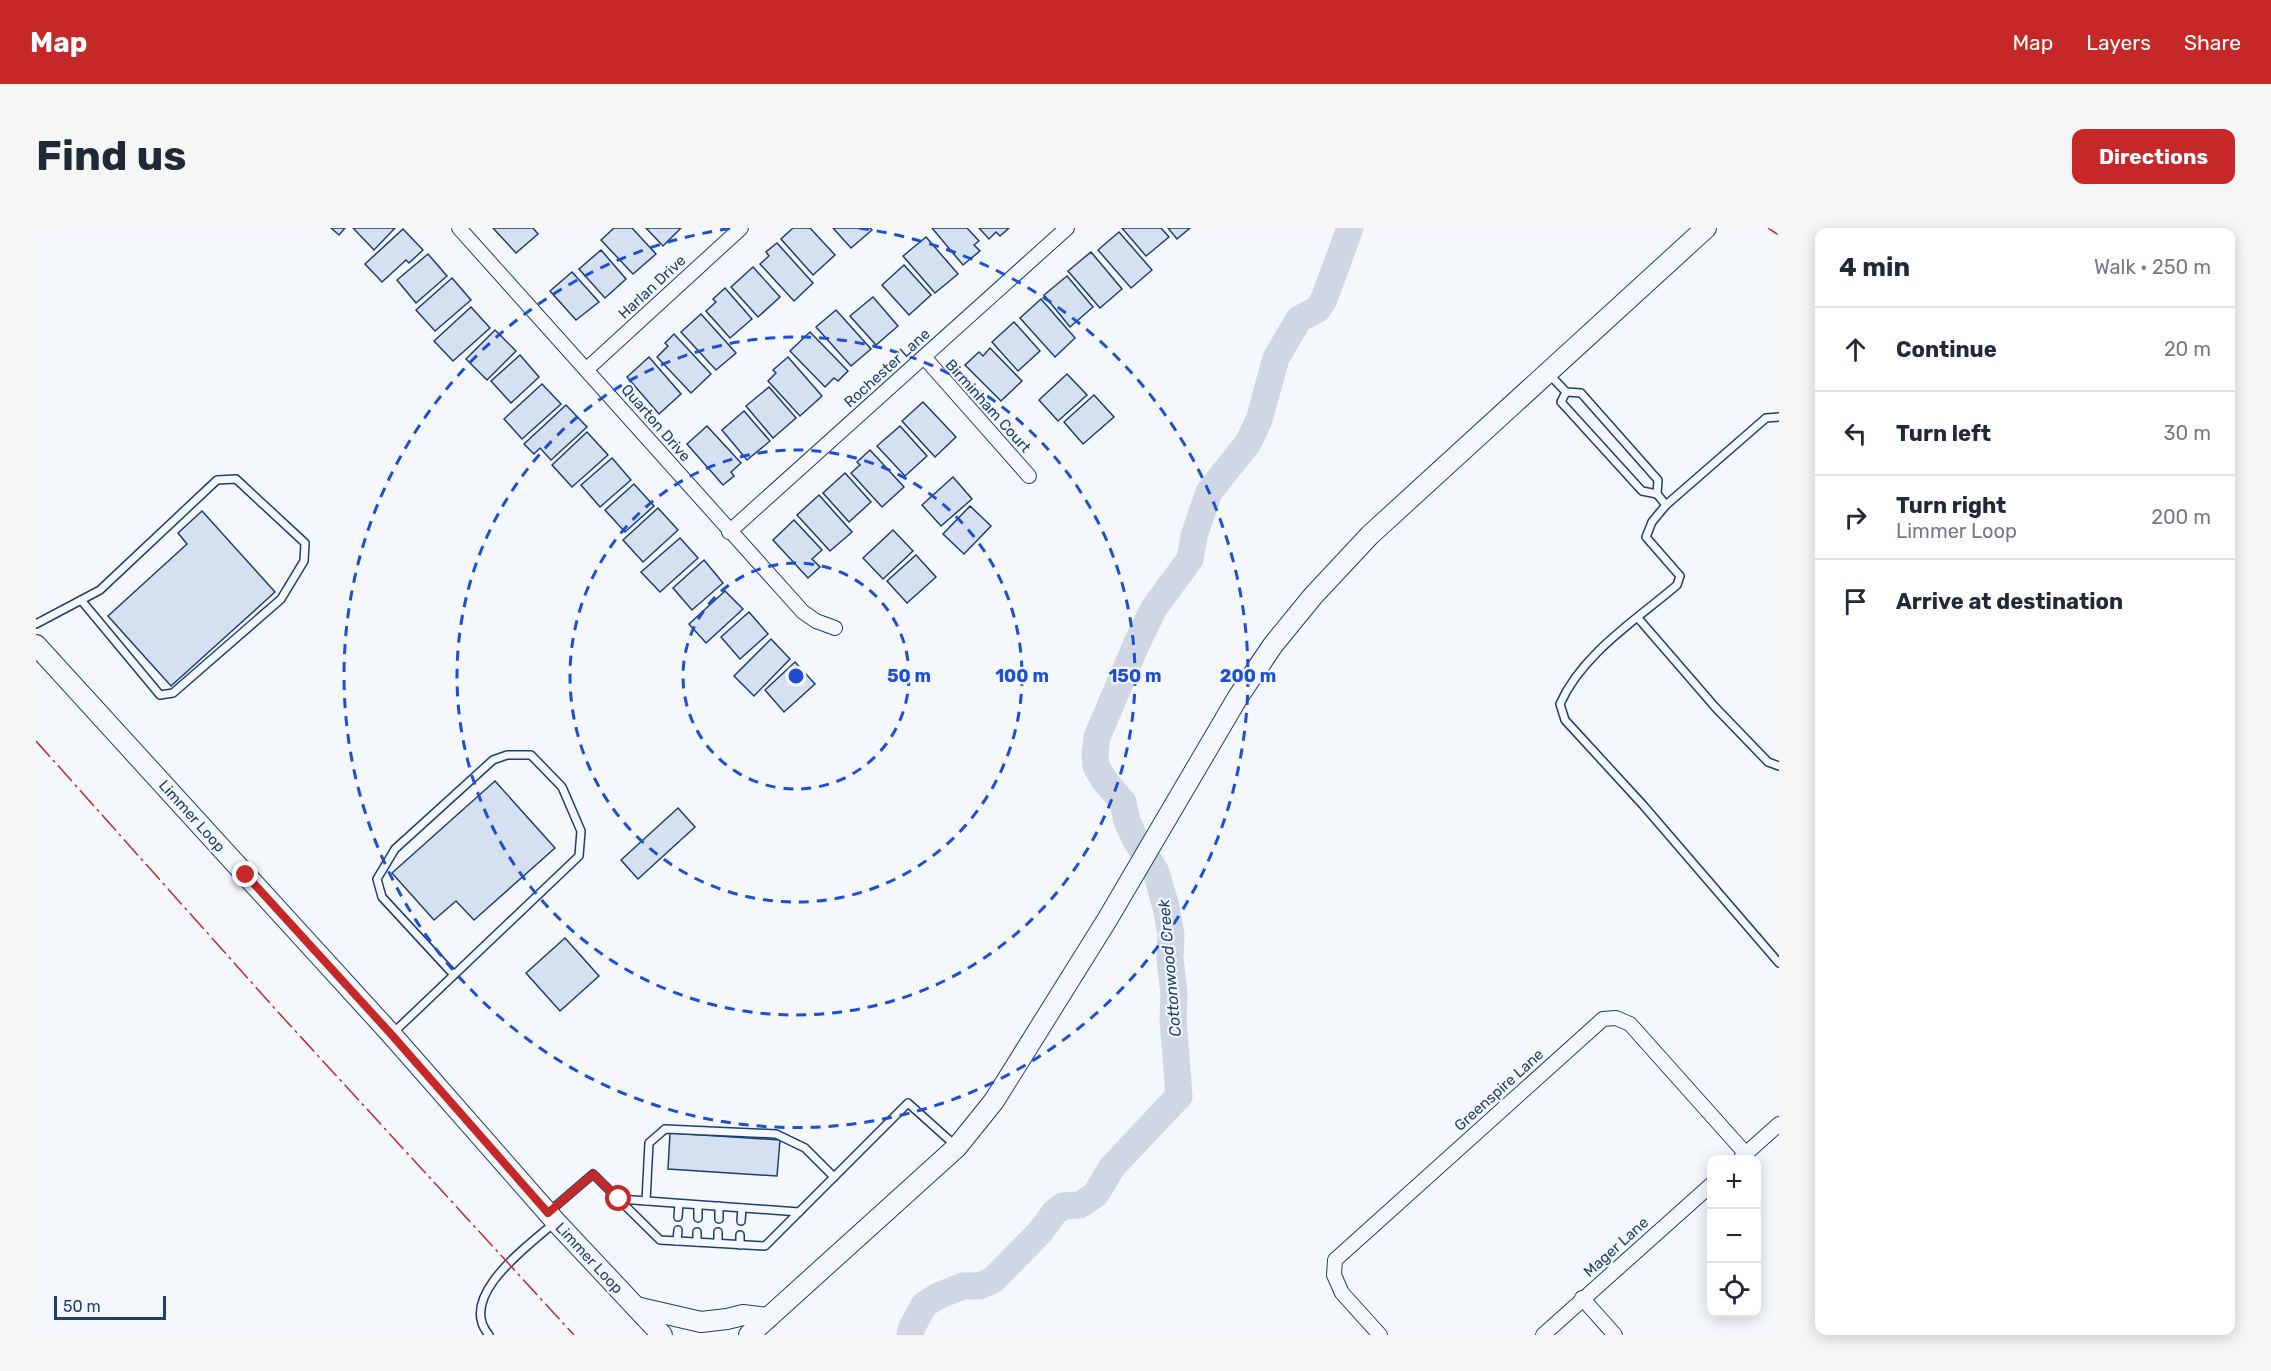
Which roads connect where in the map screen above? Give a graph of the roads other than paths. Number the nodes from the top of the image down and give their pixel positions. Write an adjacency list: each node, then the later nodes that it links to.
1 (459, 228): 6 (street, Quarton Drive)
2 (741, 228): 6 (street, Harlan Drive)
3 (1066, 228): 5 (street, Rochester Lane)
4 (1706, 228): 7 (main road)
5 (924, 357): 10 (street, Birminham Court); 13 (street, Rochester Lane)
6 (587, 369): 13 (street, Quarton Drive)
7 (1548, 372): 8 (lane); 24 (main road)
8 (1566, 392): 11 (lane); 11 (lane)
9 (1779, 417): 12 (lane)
10 (1029, 476)
11 (1657, 494): 12 (lane)
12 (1666, 505): 15 (lane)
13 (729, 532): 17 (street, Quarton Drive)
14 (81, 600): 14 (lane); 16 (lane)
15 (1638, 618): 19 (lane); 20 (lane)
16 (36, 624)
17 (835, 628)
18 (36, 645): 22 (main road, Limmer Loop)
19 (1779, 766)
20 (1779, 963)
21 (454, 975): 21 (lane); 22 (lane)
22 (391, 1034): 36 (main road, Limmer Loop)
23 (1779, 1124): 26 (street)
24 (957, 1147): 27 (lane); 51 (main road)
25 (1741, 1155): 56 (street, Greenspire Lane)
26 (1745, 1155)
27 (834, 1177): 30 (lane); 35 (lane)
28 (1707, 1188): 49 (street, Mager Lane)
29 (619, 1199): 30 (lane); 36 (lane); 45 (lane)
30 (646, 1201): 31 (lane)
31 (679, 1203): 32 (lane); 37 (lane)
32 (698, 1205): 33 (lane); 38 (lane)
33 (719, 1206): 34 (lane); 39 (lane)
34 (742, 1208): 35 (lane); 40 (lane)
35 (799, 1212): 48 (lane)
36 (552, 1217): 50 (main road, Limmer Loop); 52 (lane)
37 (678, 1217)
38 (698, 1218)
39 (719, 1219)
40 (741, 1221)
41 (678, 1230): 45 (lane)
42 (697, 1232): 46 (lane)
43 (718, 1232): 47 (lane)
44 (741, 1235): 48 (lane)
45 (677, 1241): 46 (lane)
46 (697, 1242): 47 (lane)
47 (718, 1244): 48 (lane)
48 (740, 1245)
49 (1582, 1299): 57 (street, Mager Lane); 58 (street)
50 (636, 1307): 51 (main road); 53 (main road); 54 (main road, Limmer Loop)
51 (767, 1326): 55 (main road)
52 (489, 1335)
53 (643, 1335)
54 (662, 1335)
55 (749, 1335)
56 (1380, 1335)
57 (1543, 1335)
58 (1615, 1335)

